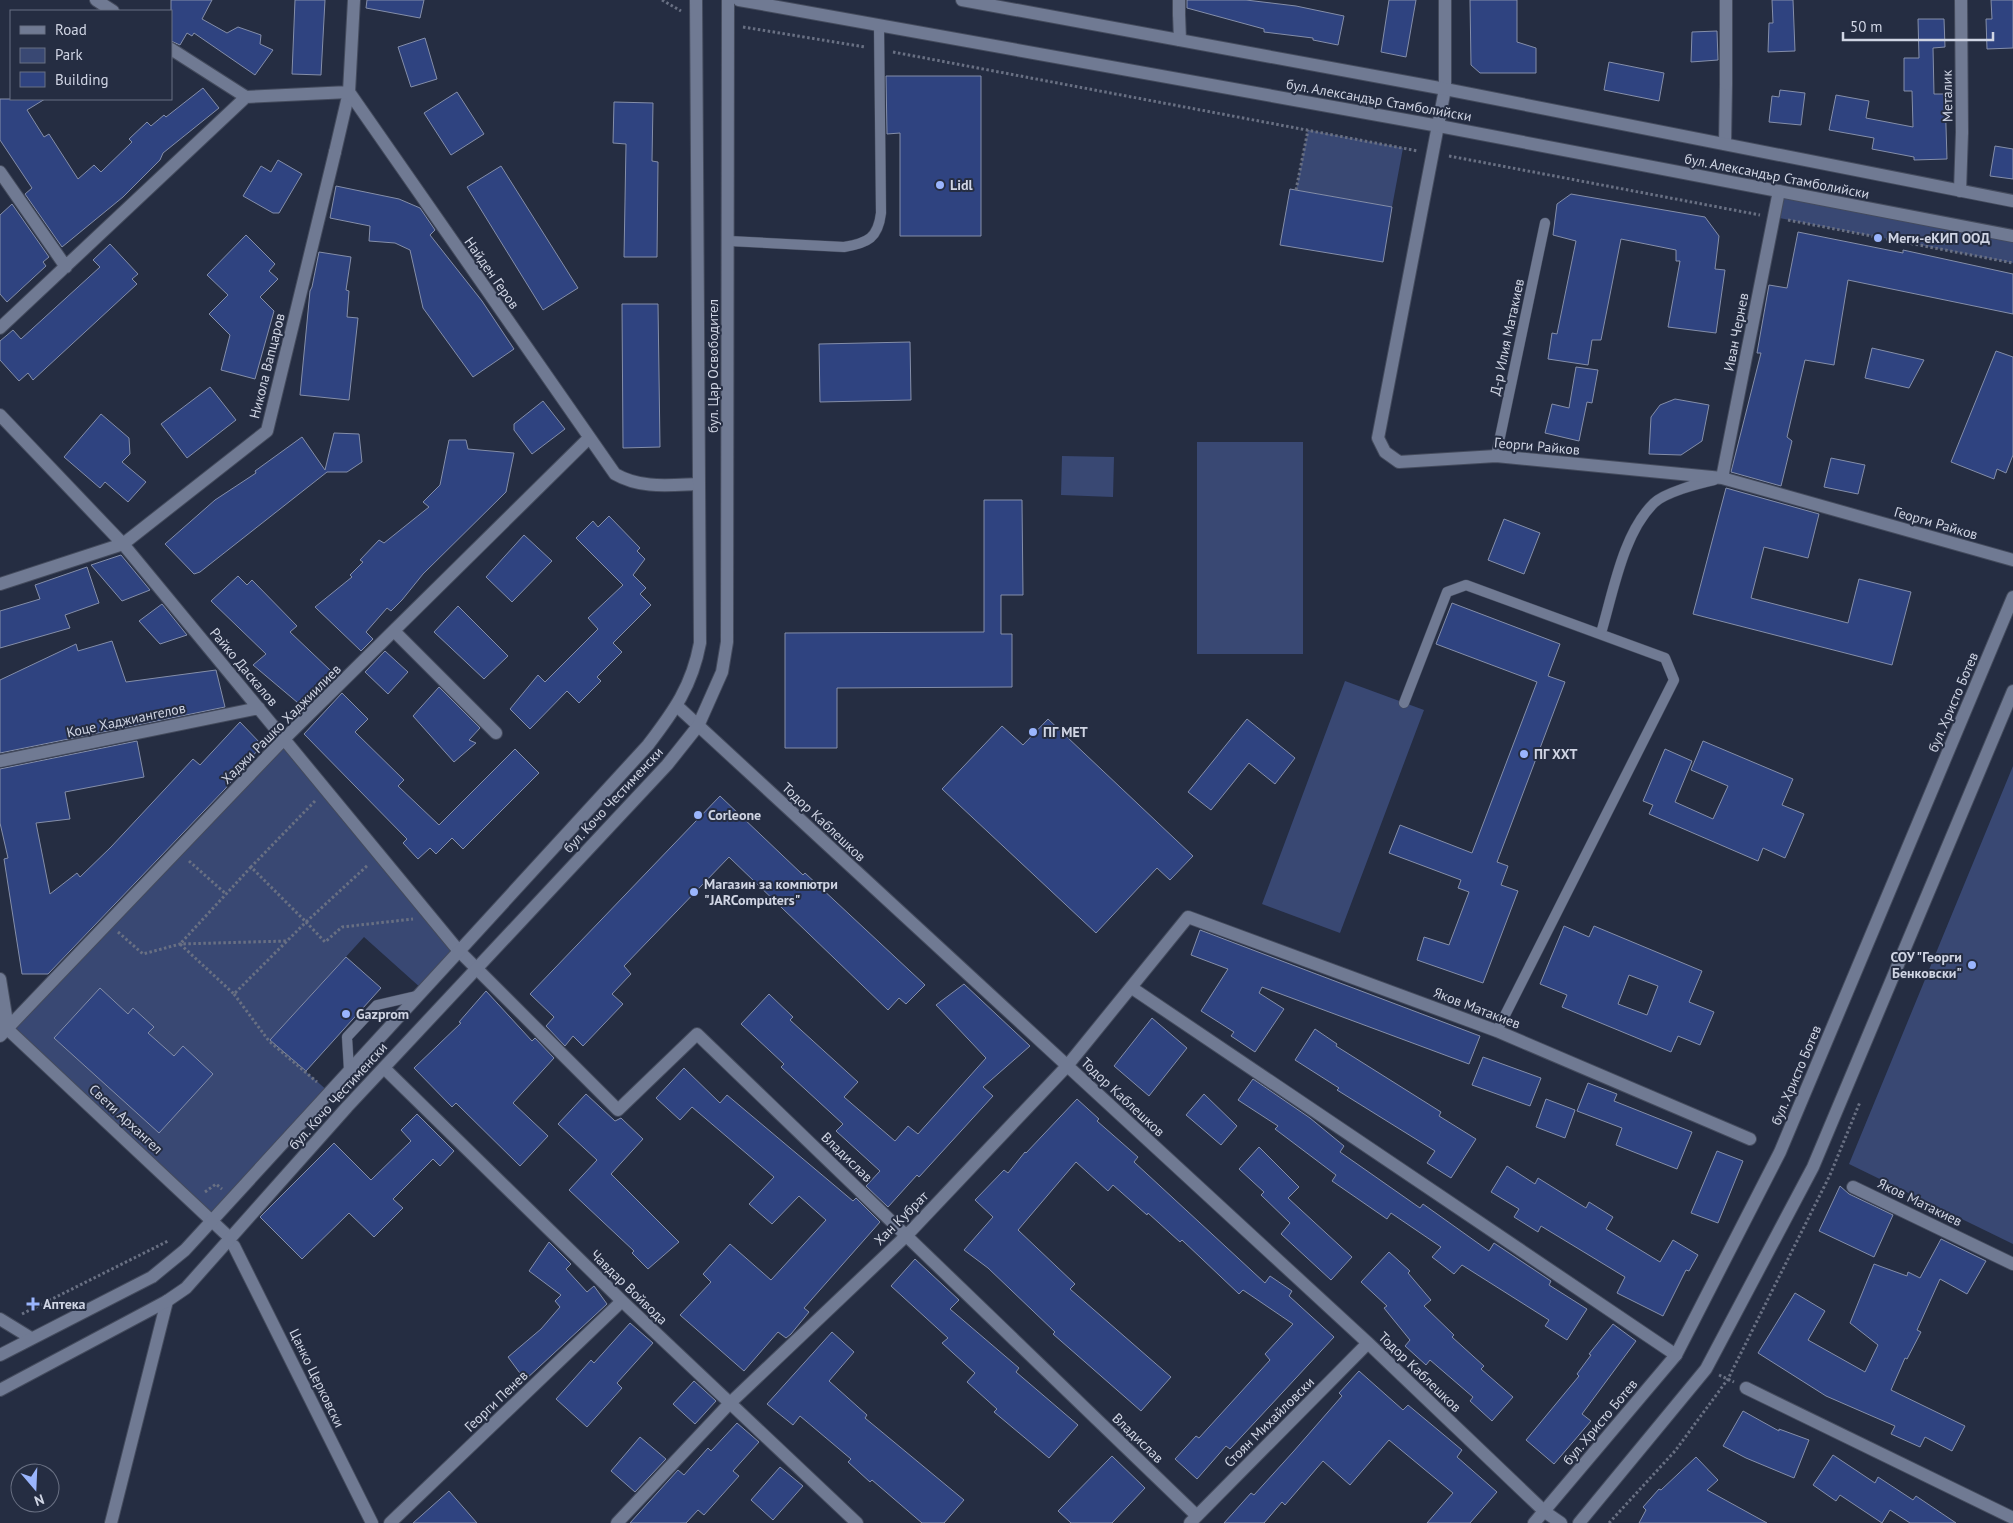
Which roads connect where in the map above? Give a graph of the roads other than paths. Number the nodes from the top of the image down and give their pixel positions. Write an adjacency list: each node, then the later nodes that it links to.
1 (96, 0): 11 (street)
2 (354, 0): 16 (street)
3 (696, 0): 33 (street, бул. Цар Освободител)
4 (728, 0): 26 (street, бул. Цар Освободител)
5 (739, 0): 12 (street, бул. Александър Стамболийски)
6 (962, 0): 13 (street, бул. Александър Стамболийски)
7 (1179, 0): 13 (street)
8 (1445, 0): 15 (street, Георги Райков)
9 (1726, 0): 19 (street)
10 (1961, 0): 22 (street, Металик)
11 (111, 10)
12 (879, 25): 18 (street, бул. Александър Стамболийски); 26 (lane)
13 (1180, 40): 15 (street, бул. Александър Стамболийски)
14 (172, 50): 17 (street)
15 (1445, 89): 18 (street, Георги Райков); 19 (street, бул. Александър Стамболийски)
16 (349, 92): 17 (street); 30 (street, Найден Геров); 34 (street, Никола Вапцаров)
17 (246, 97): 27 (street)
18 (1439, 126): 21 (street, бул. Александър Стамболийски); 31 (street, Георги Райков)
19 (1725, 144): 22 (street, бул. Александър Стамболийски)
20 (0, 172): 27 (street)
21 (1779, 191): 25 (street, бул. Александър Стамболийски); 32 (street, Иван Чернев)
22 (1960, 191): 23 (street, бул. Александър Стамболийски)
23 (2013, 201)
24 (1545, 223): 31 (lane, Д-р Илия Матакиев)
25 (2013, 236)
26 (729, 241): 44 (street, бул. Цар Освободител)
27 (66, 267): 28 (street)
28 (0, 327)
29 (0, 415): 34 (street, Райко Даскалов)
30 (589, 438): 33 (street, Найден Геров); 38 (street, Хаджи Рашко Хаджиилиев)
31 (1496, 456): 32 (street, Георги Райков)
32 (1722, 478): 35 (street, Георги Райков); 39 (lane)
33 (699, 484): 42 (street, бул. Цар Освободител)
34 (123, 544): 36 (street, Никола Вапцаров); 43 (street, Райко Даскалов)
35 (2013, 560)
36 (0, 584)
37 (2013, 597): 71 (street, бул. Христо Ботев)
38 (394, 631): 45 (street); 46 (street, Хаджи Рашко Хаджиилиев)
39 (1601, 633): 41 (lane); 55 (lane)
40 (2013, 691): 85 (street)
41 (1404, 702)
42 (677, 706): 44 (street, Тодор Каблешков); 49 (street, бул. Кочо Честименски)
43 (259, 708): 46 (street, Райко Даскалов); 47 (street, Коце Хаджиангелов)
44 (698, 726): 50 (street, бул. Кочо Честименски); 56 (street, Тодор Каблешков)
45 (496, 734)
46 (284, 739): 49 (street, Райко Даскалов); 54 (street, Хаджи Рашко Хаджиилиев)
47 (0, 761)
48 (1188, 917): 52 (street, Хан Кубрат); 55 (street, Яков Матакиев)
49 (458, 950): 50 (street, Райко Даскалов); 53 (street, бул. Кочо Честименски)
50 (477, 969): 57 (street, бул. Кочо Честименски); 62 (street, Владислав)
51 (0, 979): 54 (street)
52 (1132, 988): 56 (street, Хан Кубрат); 71 (street)
53 (416, 996): 58 (street, бул. Кочо Честименски); 58 (lane)
54 (3, 1029): 61 (street, Свети Архангел)
55 (1497, 1031): 59 (street, Яков Матакиев)
56 (1067, 1066): 62 (street, Хан Кубрат); 69 (street, Тодор Каблешков)
57 (384, 1068): 63 (street, бул. Кочо Честименски); 66 (street, Чавдар Войвода)
58 (349, 1070): 61 (street, бул. Кочо Честименски)
59 (1750, 1139)
60 (1853, 1186): 64 (street, Яков Матакиев)
61 (212, 1221): 63 (street, Свети Архангел); 68 (street, бул. Кочо Честименски)
62 (907, 1235): 74 (street, Хан Кубрат); 77 (street, Владислав)
63 (232, 1242): 65 (street, бул. Кочо Честименски); 79 (street, Цанко Церковски)
64 (2013, 1264)
65 (167, 1301): 73 (street, бул. Кочо Честименски); 78 (street)
66 (622, 1301): 74 (street, Чавдар Войвода); 80 (street, Георги Пенев)
67 (3, 1321): 68 (street)
68 (31, 1338): 70 (street, бул. Кочо Честименски)
69 (1368, 1343): 75 (street, Тодор Каблешков); 77 (street, Стоян Михайловски)
70 (0, 1355)
71 (1676, 1355): 75 (street, бул. Христо Ботев)
72 (1746, 1388): 76 (street)
73 (0, 1390)
74 (729, 1404): 81 (street, Хан Кубрат); 82 (street, Чавдар Войвода)
75 (1545, 1512): 83 (street, бул. Христо Ботев); 84 (street, Тодор Каблешков)
76 (2013, 1518)
77 (1194, 1520)
78 (111, 1523)
79 (372, 1523)
80 (390, 1523)
81 (617, 1523)
82 (857, 1523)
83 (1534, 1523)
84 (1561, 1523)
85 (1579, 1523)

